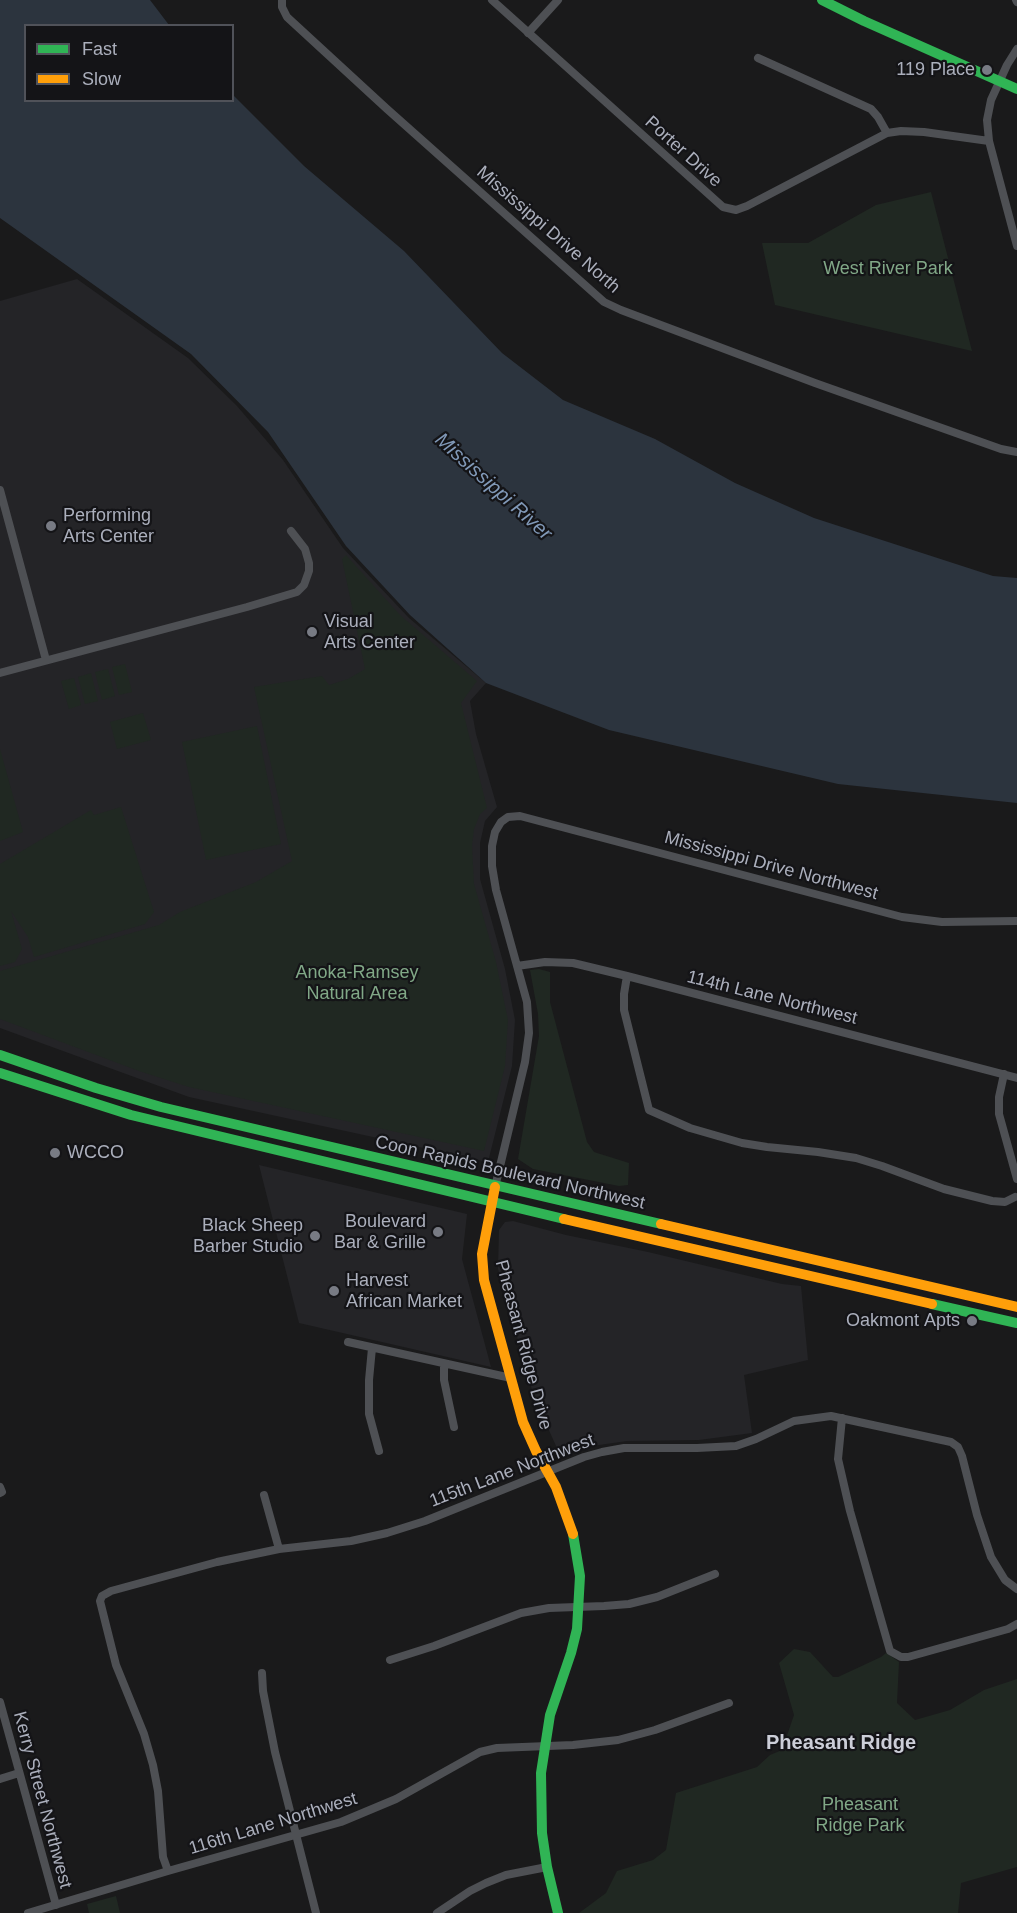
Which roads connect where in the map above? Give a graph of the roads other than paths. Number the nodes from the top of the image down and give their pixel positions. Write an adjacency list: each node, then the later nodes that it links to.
1 (492, 0): 5 (street, Porter Drive)
2 (558, 0): 5 (street)
3 (822, 0): 8 (main road)
4 (282, 3): 13 (street, Mississippi Drive North)
5 (528, 33): 10 (street, Porter Drive)
6 (1017, 49): 8 (street)
7 (758, 58): 10 (street)
8 (999, 82): 9 (main road); 11 (street)
9 (1017, 89)
10 (886, 133): 11 (street, Porter Drive)
11 (989, 141): 12 (street)
12 (1017, 246)
13 (1017, 452)
14 (0, 490): 16 (street)
15 (291, 531): 16 (street)
16 (46, 660): 17 (street)
17 (0, 673)
18 (520, 816): 19 (street, Mississippi Drive Northwest); 20 (street, Pheasant Ridge Drive)
19 (1017, 921)
20 (517, 966): 21 (street, 114th Lane Northwest); 27 (street, Pheasant Ridge Drive)
21 (627, 976): 24 (street, 114th Lane Northwest); 28 (street)
22 (0, 1055): 27 (main road, Coon Rapids Boulevard Northwest)
23 (0, 1073): 29 (main road, Coon Rapids Boulevard Northwest)
24 (1004, 1074): 25 (street, 114th Lane Northwest); 26 (street)
25 (1017, 1078)
26 (1017, 1179)
27 (495, 1187): 29 (main road, Pheasant Ridge Drive); 30 (main road, Coon Rapids Boulevard Northwest)
28 (1016, 1196)
29 (492, 1203): 31 (main road, Coon Rapids Boulevard Northwest); 35 (main road, Pheasant Ridge Drive)
30 (1017, 1307)
31 (1017, 1323)
32 (348, 1342): 33 (street)
33 (372, 1348): 34 (street); 38 (street)
34 (444, 1364): 35 (street); 37 (street)
35 (511, 1378): 39 (main road, Pheasant Ridge Drive)
36 (842, 1418): 39 (street, 115th Lane Northwest); 43 (street, 115th Lane Northwest); 45 (street)
37 (454, 1426)
38 (379, 1451)
39 (549, 1472): 41 (street, 115th Lane Northwest); 44 (main road, Pheasant Ridge Drive)
40 (264, 1496): 41 (street)
41 (279, 1549): 55 (street, 115th Lane Northwest)
42 (715, 1574): 44 (street)
43 (1017, 1589)
44 (579, 1607): 46 (street); 50 (main road, Pheasant Ridge Drive)
45 (1017, 1624)
46 (390, 1660)
47 (262, 1673): 53 (street)
48 (0, 1702): 51 (street, Kerry Street Northwest)
49 (729, 1703): 50 (street, 116th Lane Northwest)
50 (544, 1746): 53 (street, 116th Lane Northwest); 54 (main road, Pheasant Ridge Drive)
51 (19, 1773): 52 (street); 56 (street, Kerry Street Northwest)
52 (0, 1779)
53 (295, 1835): 55 (street, 116th Lane Northwest); 59 (street)
54 (548, 1867): 57 (street); 61 (main road, Pheasant Ridge Drive)
55 (168, 1871): 56 (street, 116th Lane Northwest)
56 (56, 1905): 58 (street, 116th Lane Northwest)
57 (447, 1911): 60 (street)
58 (28, 1913)
59 (316, 1913)
60 (437, 1913)
61 (558, 1913)

